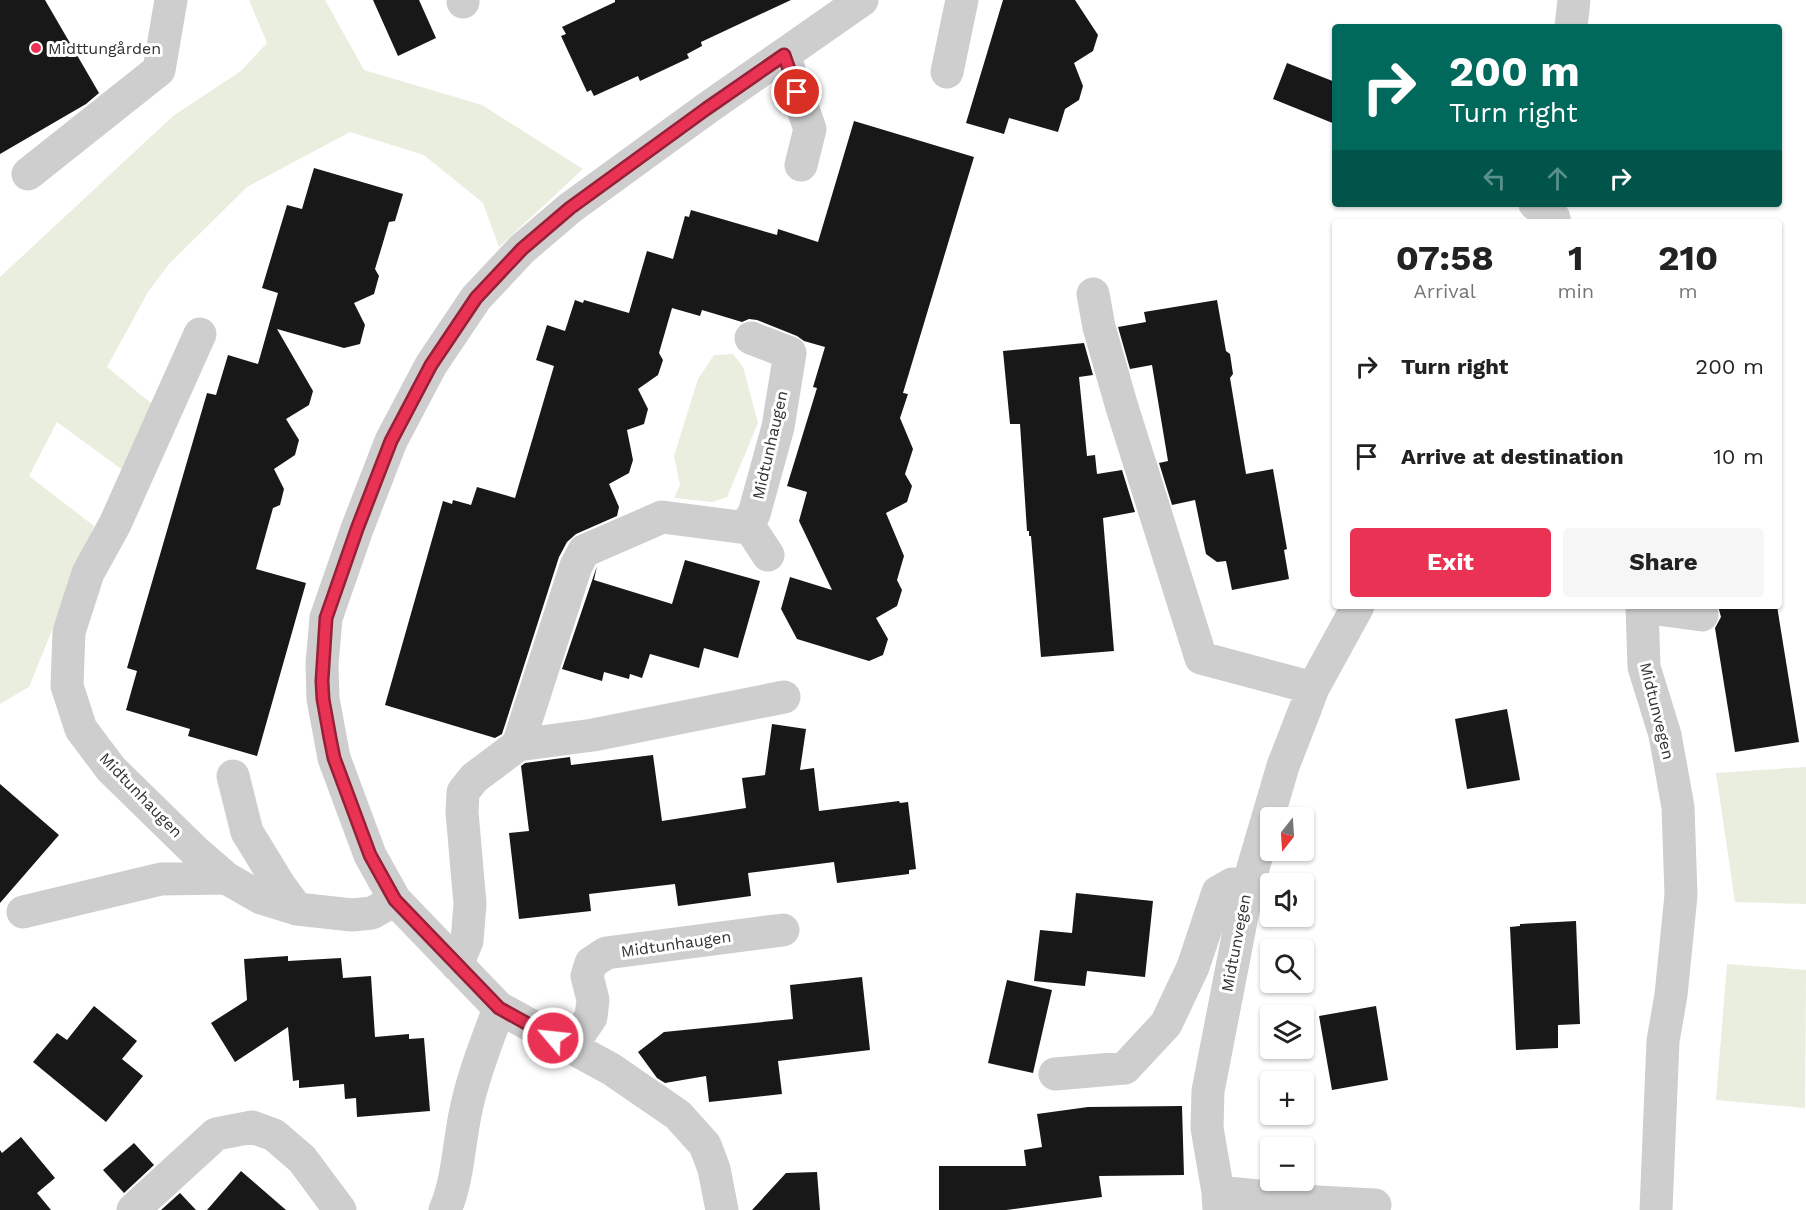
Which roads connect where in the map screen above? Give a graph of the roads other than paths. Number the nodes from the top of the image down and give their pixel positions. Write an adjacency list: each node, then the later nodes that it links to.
1 (171, 0): 9 (street)
2 (862, 0): 6 (street)
3 (962, 0): 7 (street)
4 (1574, 0): 5 (street)
5 (1571, 24)
6 (784, 55): 8 (street); 25 (street)
7 (947, 72)
8 (801, 165)
9 (28, 174)
10 (1093, 294): 19 (street)
11 (201, 333): 23 (street, Midtunhaugen)
12 (751, 338): 13 (street, Midtunhaugen)
13 (747, 523): 14 (street); 21 (street)
14 (768, 555)
15 (1356, 609): 19 (street, Midtunvegen)
16 (1642, 609): 39 (street, Midtunvegen)
17 (1657, 609): 18 (street)
18 (1702, 615)
19 (1313, 688): 24 (street, Midtunvegen)
20 (784, 697): 21 (street)
21 (518, 745): 29 (street)
22 (233, 776): 26 (street)
23 (226, 878): 26 (street, Midtunhaugen); 27 (street)
24 (1248, 885): 32 (street); 33 (street, Midtunvegen)
25 (395, 900): 26 (street, Midtunhaugen); 29 (street)
26 (297, 909)
27 (23, 912)
28 (783, 930): 31 (street, Midtunhaugen)
29 (457, 965): 30 (street)
30 (499, 1008): 31 (street); 37 (street)
31 (571, 1047): 38 (street)
32 (1055, 1074)
33 (1219, 1201): 34 (street, Midtunvegen)
34 (1375, 1205)
35 (133, 1210): 36 (street)
36 (340, 1210)
37 (445, 1210)
38 (722, 1210)
39 (1656, 1210)

